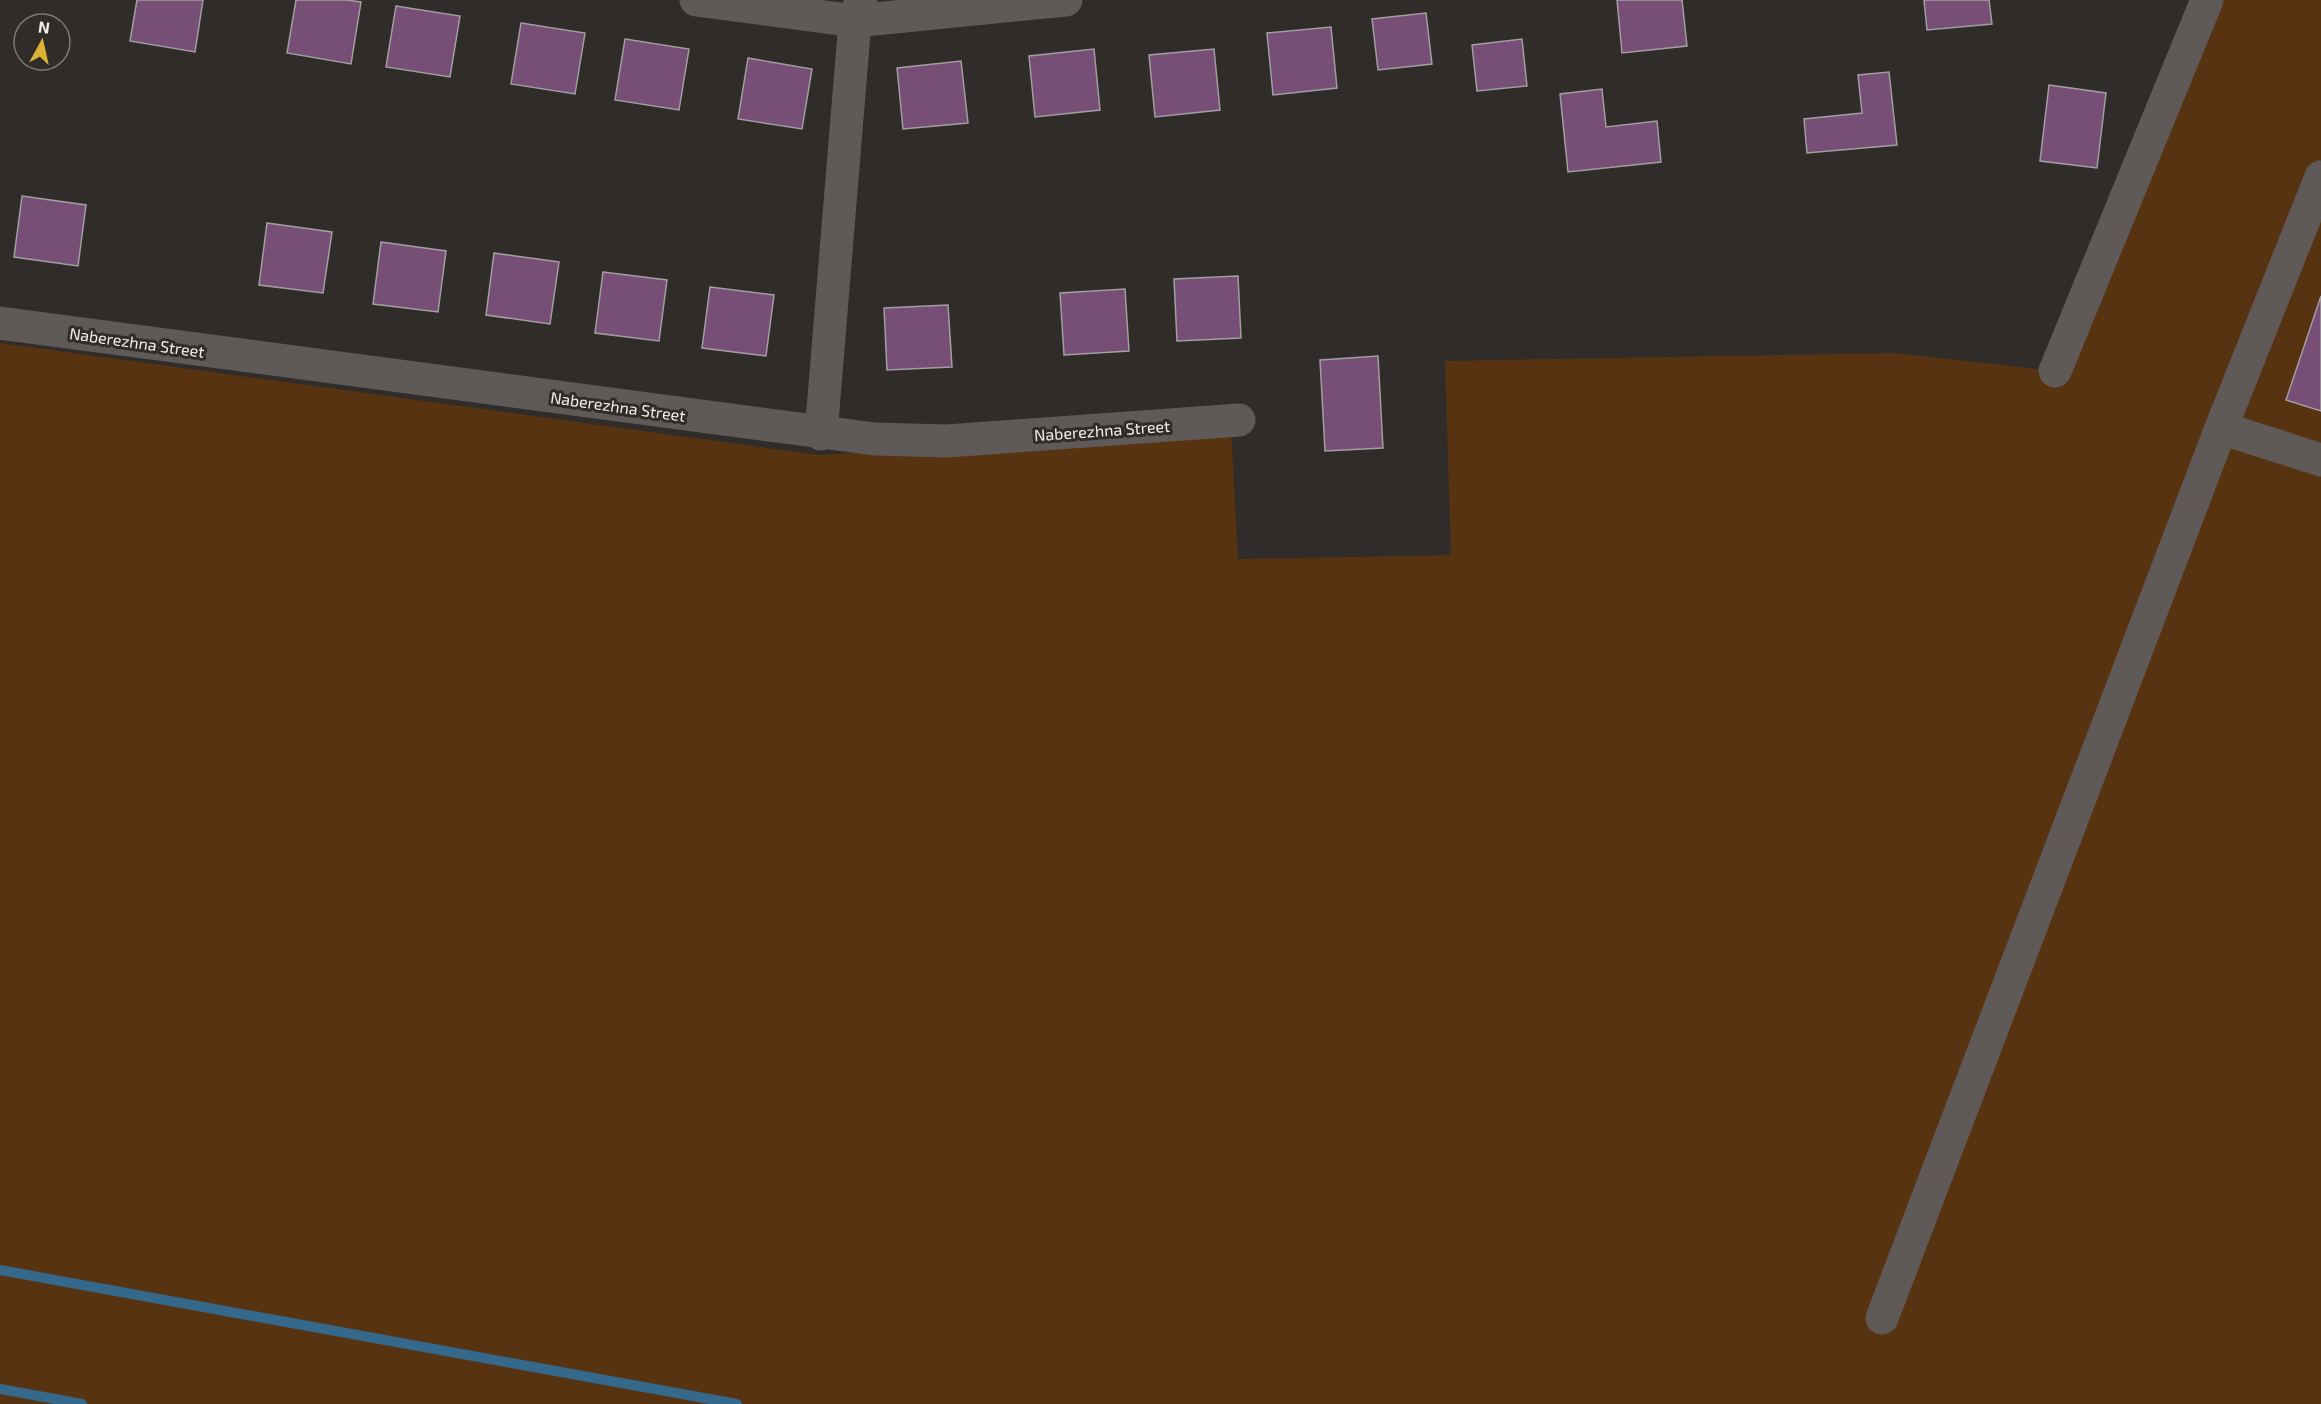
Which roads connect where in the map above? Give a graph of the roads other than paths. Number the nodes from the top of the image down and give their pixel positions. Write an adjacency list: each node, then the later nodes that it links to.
1 (696, 0): 4 (street)
2 (1066, 0): 4 (street)
3 (2206, 0): 7 (street)
4 (858, 11): 10 (street)
5 (2321, 177): 9 (street)
6 (0, 323): 10 (street, Naberezhna Street)
7 (2055, 371)
8 (1239, 420): 10 (street, Naberezhna Street)
9 (2221, 428): 11 (street); 12 (street)
10 (821, 434)
11 (2321, 460)
12 (1882, 1318)

